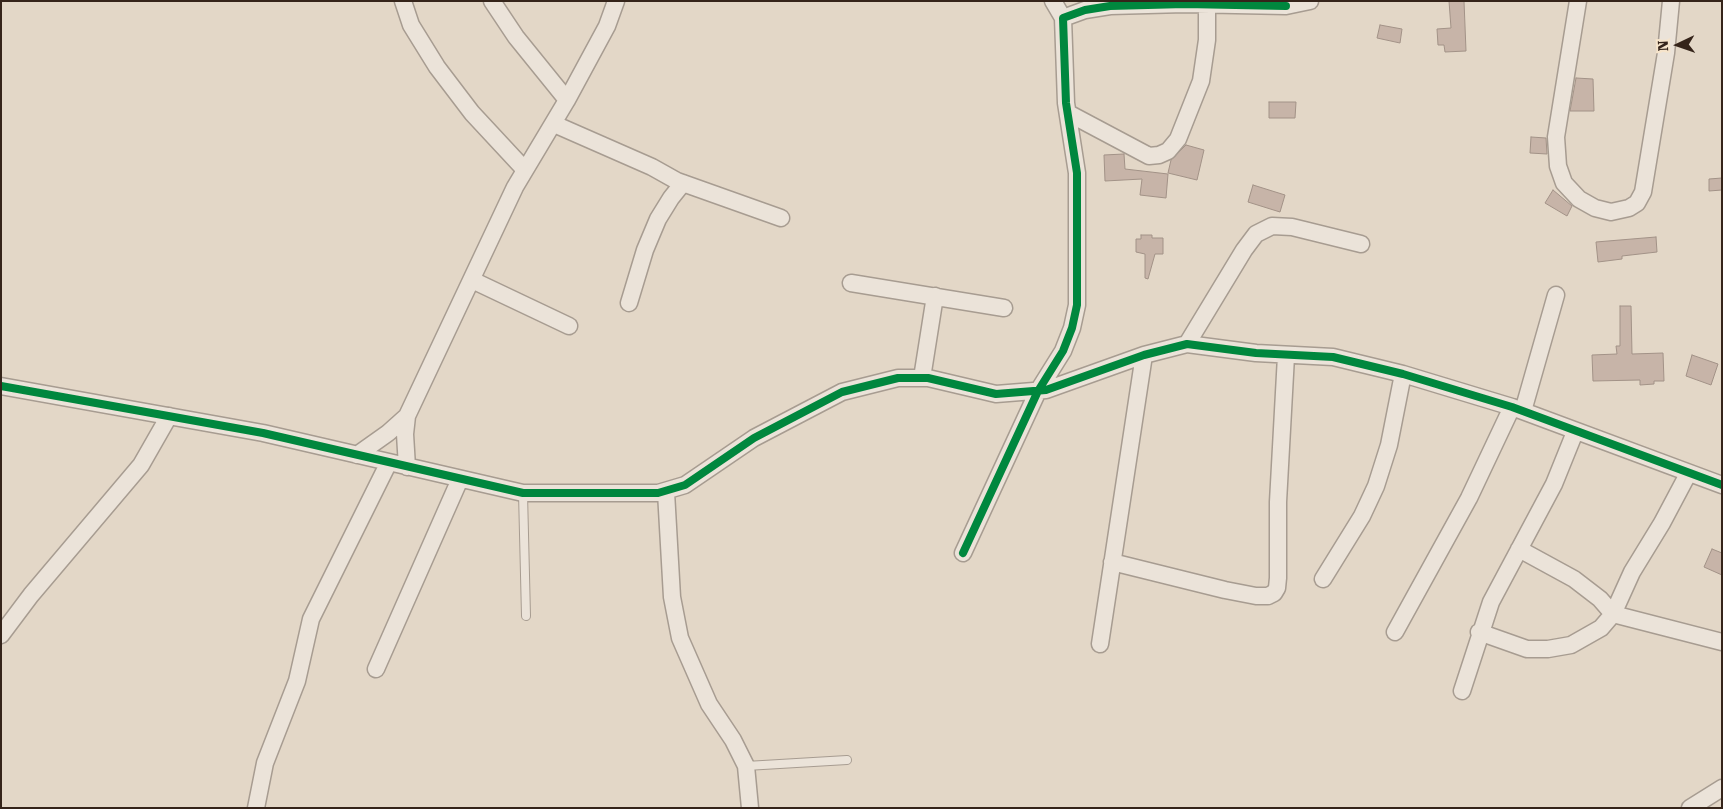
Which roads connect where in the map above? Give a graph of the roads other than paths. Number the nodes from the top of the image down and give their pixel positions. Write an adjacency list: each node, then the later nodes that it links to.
1 (402, 1): 14 (street)
2 (492, 1): 11 (street)
3 (616, 1): 11 (street)
4 (1053, 1): 10 (street)
5 (1310, 1): 9 (street)
6 (1578, 1): 7 (street)
7 (1671, 1)
8 (1207, 3): 9 (street); 10 (street); 12 (street)
9 (1284, 4)
10 (1064, 18): 12 (street)
11 (567, 100): 13 (street)
12 (1068, 113): 31 (street)
13 (554, 124): 14 (street); 15 (street)
14 (525, 170): 18 (street)
15 (683, 183): 16 (street); 22 (street)
16 (781, 218)
17 (1360, 244): 25 (street)
18 (472, 280): 24 (street); 34 (street)
19 (851, 283): 21 (street)
20 (1556, 295): 32 (street)
21 (935, 296): 23 (street); 29 (street)
22 (629, 303)
23 (1004, 308)
24 (569, 326)
25 (1187, 344): 26 (street); 27 (street)
26 (1144, 355): 31 (street); 46 (street)
27 (1286, 356): 28 (street); 46 (street)
28 (1403, 374): 32 (street); 47 (street)
29 (922, 378): 31 (street); 42 (street)
30 (1, 386): 33 (street)
31 (1038, 391): 45 (street)
32 (1517, 409): 35 (street); 50 (street)
33 (169, 416): 36 (street); 52 (street)
34 (407, 416): 36 (street); 38 (street)
35 (1575, 432): 39 (street); 44 (street)
36 (357, 455): 37 (street)
37 (389, 462): 38 (street); 60 (street)
38 (407, 467): 40 (street)
39 (1688, 474): 41 (street); 48 (street)
40 (460, 479): 43 (street); 55 (street)
41 (1722, 485)
42 (666, 492): 43 (street); 58 (street)
43 (523, 493): 49 (lane)
44 (1519, 549): 48 (street); 51 (street)
45 (963, 553)
46 (1112, 562): 54 (street)
47 (1323, 579)
48 (1613, 614): 51 (street); 53 (street)
49 (526, 616)
50 (1395, 632)
51 (1480, 632): 56 (street)
52 (1, 635)
53 (1722, 642)
54 (1100, 644)
55 (376, 669)
56 (1462, 691)
57 (847, 760): 58 (lane)
58 (746, 766): 61 (street)
59 (1722, 788): 62 (street)
60 (256, 808)
61 (750, 808)
62 (1690, 808)

